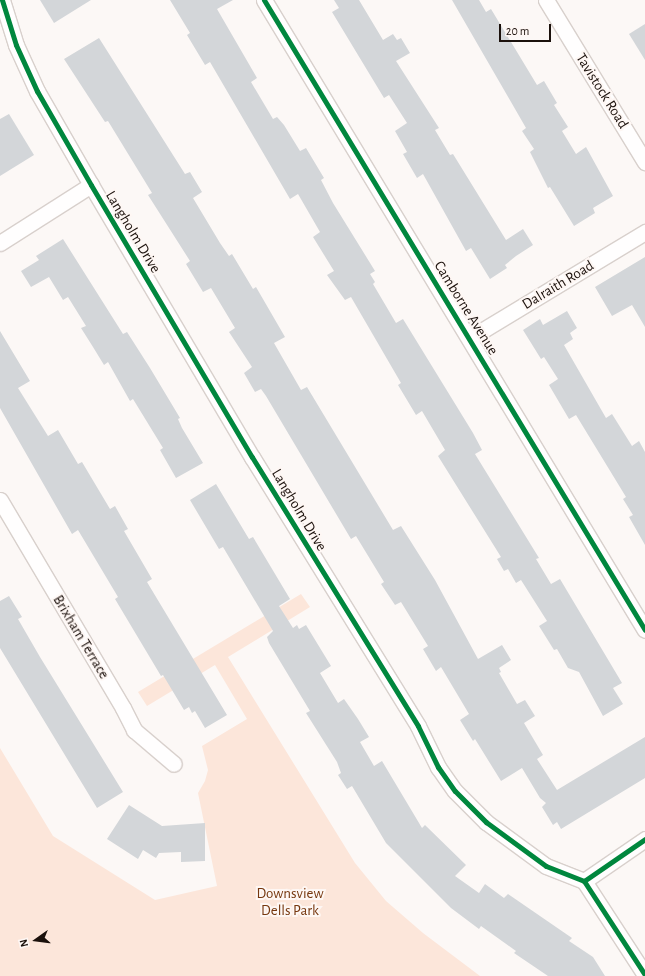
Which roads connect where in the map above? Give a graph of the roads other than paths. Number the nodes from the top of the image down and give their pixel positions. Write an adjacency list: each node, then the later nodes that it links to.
1 (2, 0): 5 (street, Langholm Drive)
2 (264, 0): 8 (street, Camborne Avenue)
3 (546, 0): 4 (street, Tavistock Road)
4 (645, 162)
5 (91, 185): 7 (street); 13 (street, Langholm Drive)
6 (645, 232): 8 (street, Dalraith Road)
7 (0, 243)
8 (470, 338): 10 (street, Camborne Avenue)
9 (0, 500): 11 (street, Brixham Terrace)
10 (645, 630)
11 (174, 764)
12 (645, 839): 13 (street)
13 (584, 881): 14 (street)
14 (645, 975)

